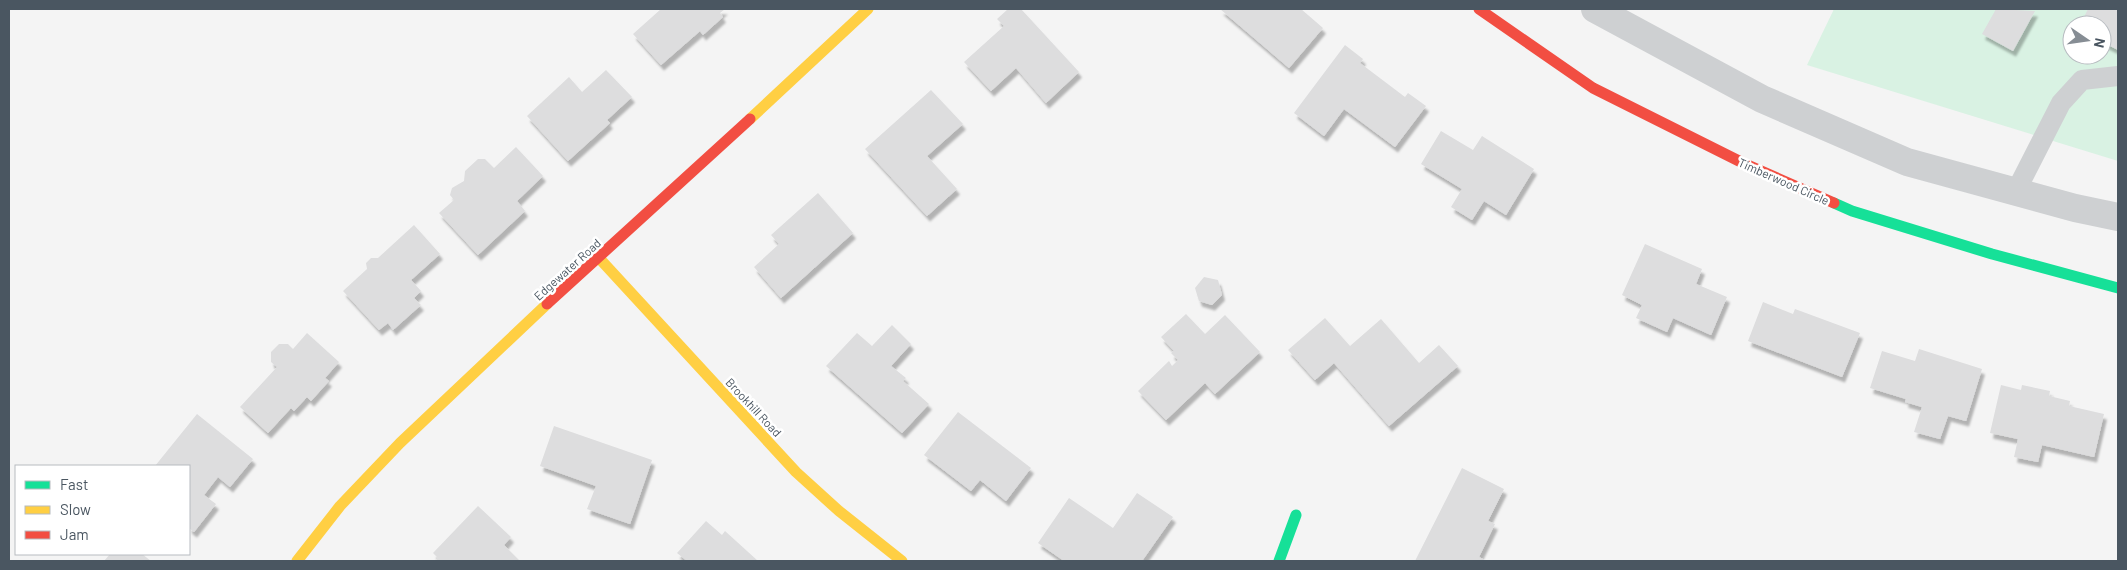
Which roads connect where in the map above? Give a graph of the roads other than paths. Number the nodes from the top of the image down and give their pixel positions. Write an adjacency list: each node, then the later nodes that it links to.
1 (868, 9): 7 (street, Edgewater Road)
2 (1479, 9): 8 (street, Timberwood Circle)
3 (1595, 9): 5 (street)
4 (2118, 76): 5 (lane)
5 (2016, 191): 6 (street)
6 (2118, 217)
7 (599, 258): 10 (street, Edgewater Road); 11 (street, Brookhill Road)
8 (2118, 288)
9 (1296, 515): 12 (street)
10 (297, 561)
11 (902, 561)
12 (1279, 561)

